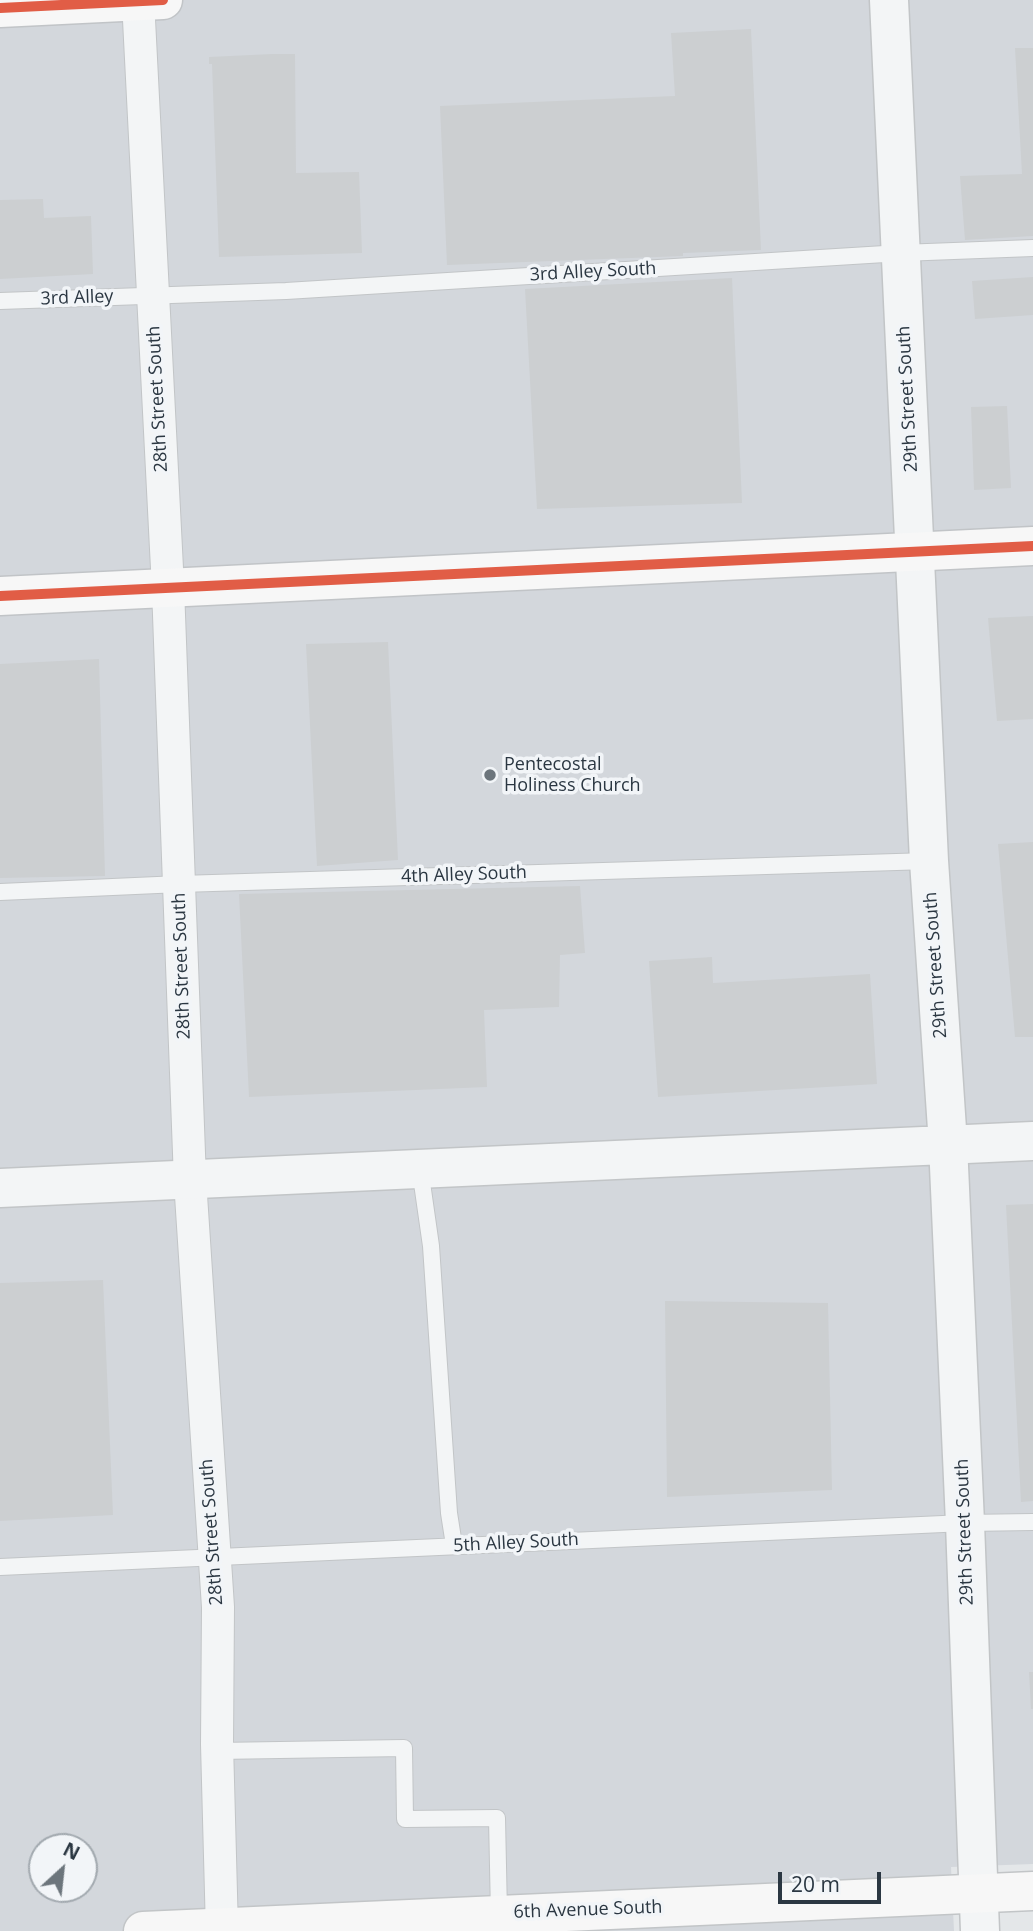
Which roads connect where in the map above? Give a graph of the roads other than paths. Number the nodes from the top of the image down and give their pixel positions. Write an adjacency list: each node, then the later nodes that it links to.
1 (146, 0): 3 (main road); 6 (street, 28th Street South)
2 (889, 0): 5 (street, 29th Street South)
3 (0, 8)
4 (1033, 248): 5 (lane, 3rd Alley South)
5 (901, 253): 6 (lane, 3rd Alley South); 9 (street, 29th Street South)
6 (153, 295): 7 (lane, 3rd Alley); 10 (street, 28th Street South)
7 (0, 301)
8 (1033, 546): 9 (main road)
9 (915, 552): 10 (main road); 12 (street, 29th Street South)
10 (167, 588): 11 (main road); 13 (street, 28th Street South)
11 (0, 596)
12 (929, 861): 13 (lane, 4th Alley South); 16 (street, 29th Street South)
13 (180, 884): 14 (lane, 4th Alley South); 18 (street, 28th Street South)
14 (0, 891)
15 (1033, 1140): 16 (street)
16 (948, 1144): 17 (street); 21 (street, 29th Street South)
17 (420, 1169): 18 (street); 22 (lane)
18 (190, 1180): 19 (street); 23 (street, 28th Street South)
19 (0, 1188)
20 (1033, 1522): 21 (lane, 5th Alley South)
21 (965, 1523): 22 (lane, 5th Alley South); 27 (street, 29th Street South)
22 (454, 1545): 23 (lane, 5th Alley South)
23 (213, 1557): 24 (lane, 5th Alley South); 25 (street, 28th Street South)
24 (0, 1567)
25 (218, 1751): 28 (lane); 29 (street, 28th Street South)
26 (1033, 1891): 27 (main road, 6th Avenue South)
27 (978, 1893): 28 (main road, 6th Avenue South); 31 (street, 29th Street South)
28 (499, 1914): 29 (main road, 6th Avenue South)
29 (222, 1928): 30 (main road, 6th Avenue South)
30 (143, 1931)
31 (980, 1931)

